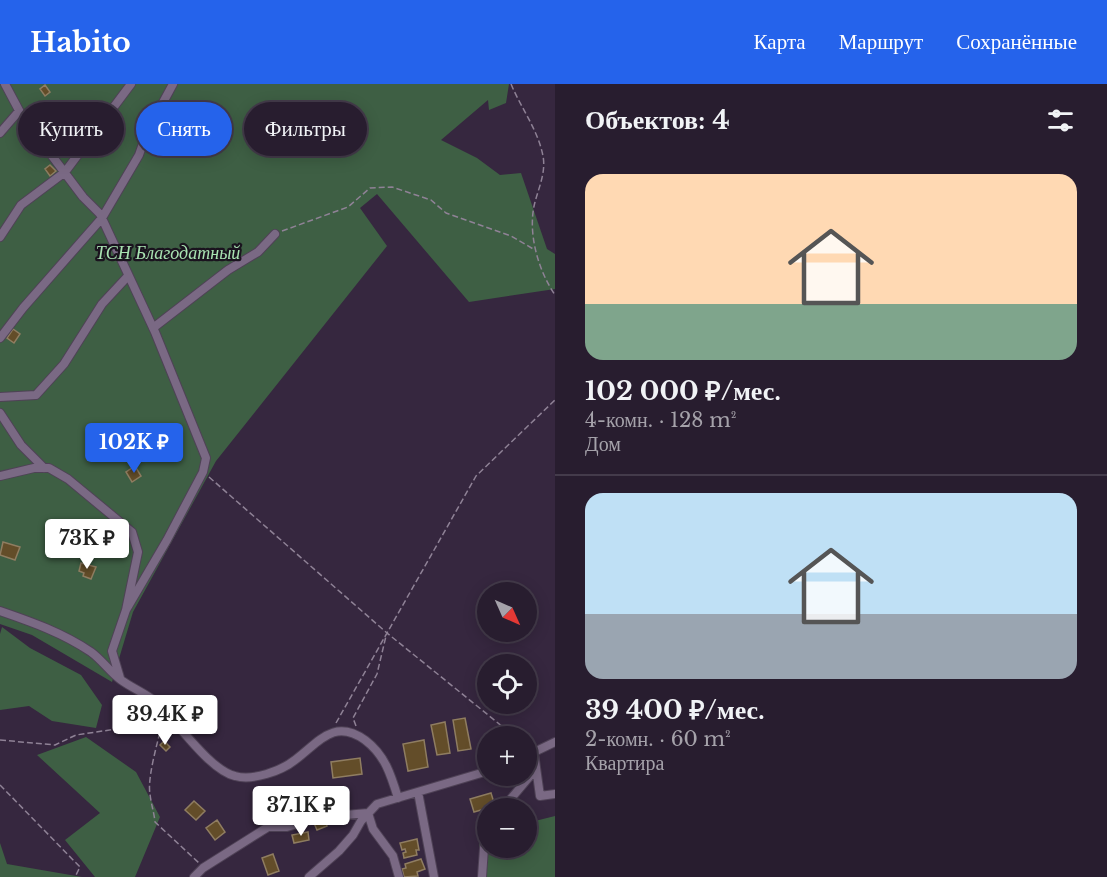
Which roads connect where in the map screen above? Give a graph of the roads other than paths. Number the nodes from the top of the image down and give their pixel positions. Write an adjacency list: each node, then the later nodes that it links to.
1 (4, 84): 4 (street)
2 (131, 84): 8 (street)
3 (173, 84): 9 (street)
4 (18, 109)
5 (18, 112): 6 (street)
6 (0, 134)
7 (53, 156): 8 (street)
8 (65, 172): 9 (street); 11 (street)
9 (102, 218): 12 (street); 14 (street)
10 (275, 234): 13 (street)
11 (0, 237)
12 (128, 276): 13 (street); 15 (street)
13 (153, 328): 20 (street)
14 (0, 338)
15 (0, 397)
16 (0, 413): 17 (street)
17 (44, 468): 18 (street); 20 (street)
18 (0, 476)
19 (0, 610): 21 (street)
20 (126, 610): 21 (street)
21 (120, 679): 29 (street)
22 (555, 742): 23 (street)
23 (537, 751)
24 (477, 774): 27 (street)
25 (537, 776): 28 (street)
26 (522, 786): 30 (street)
27 (418, 792): 29 (street); 38 (street)
28 (555, 794)
29 (398, 798): 31 (street)
30 (511, 798)
31 (368, 813): 32 (street); 34 (street); 37 (street)
32 (339, 851): 35 (street); 36 (street)
33 (483, 858): 39 (street)
34 (194, 877)
35 (309, 877)
36 (316, 877)
37 (399, 877)
38 (434, 877)
39 (482, 877)

